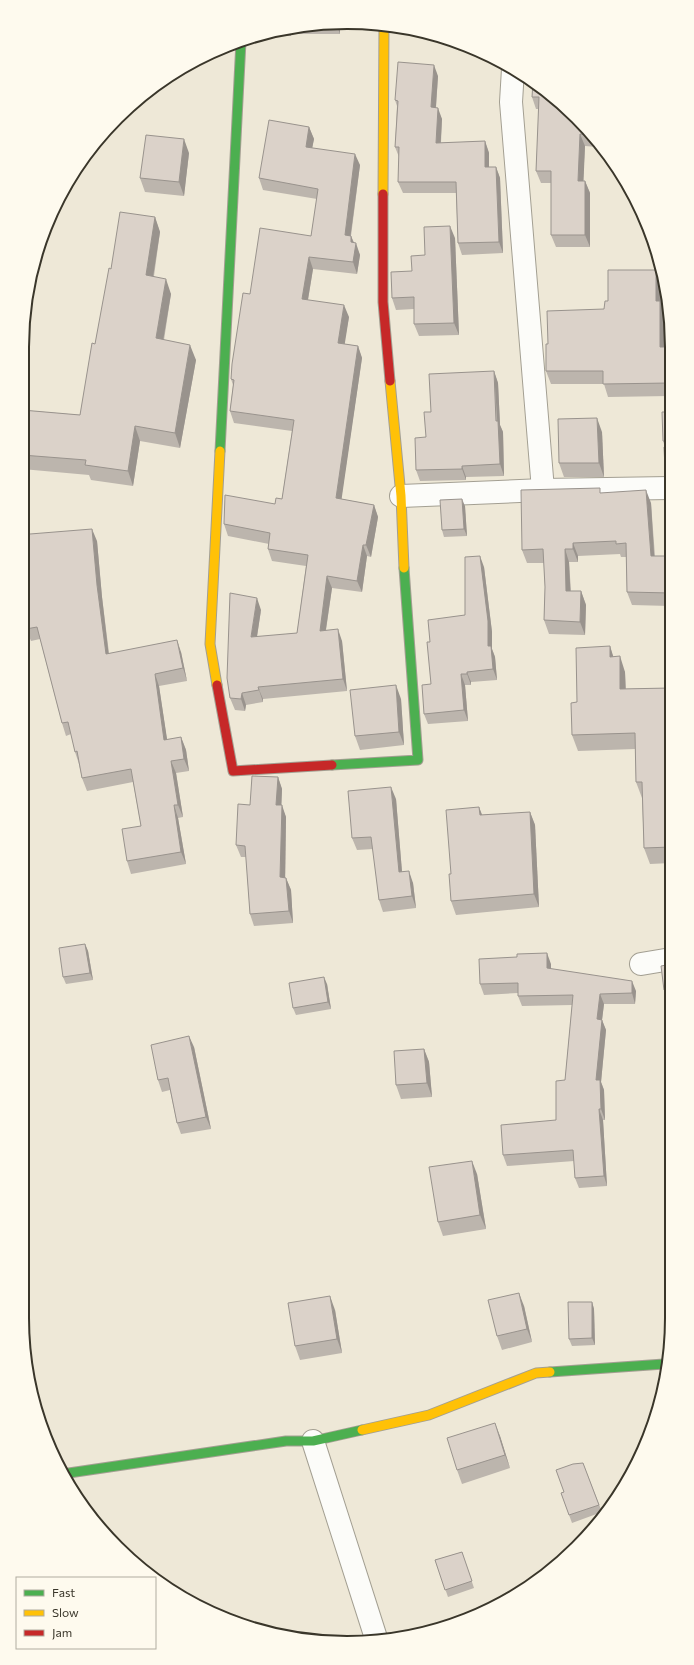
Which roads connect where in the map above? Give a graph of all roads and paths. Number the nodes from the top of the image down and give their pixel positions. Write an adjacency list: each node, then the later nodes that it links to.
1 (384, 32): 6 (street)
2 (241, 48): 6 (street)
3 (513, 76): 5 (street)
4 (665, 488): 5 (street)
5 (543, 490): 6 (street)
6 (401, 496)
7 (665, 960): 8 (street)
8 (642, 964)
9 (661, 1364): 10 (street)
10 (313, 1441): 11 (street); 12 (street)
11 (70, 1473)
12 (375, 1634)

